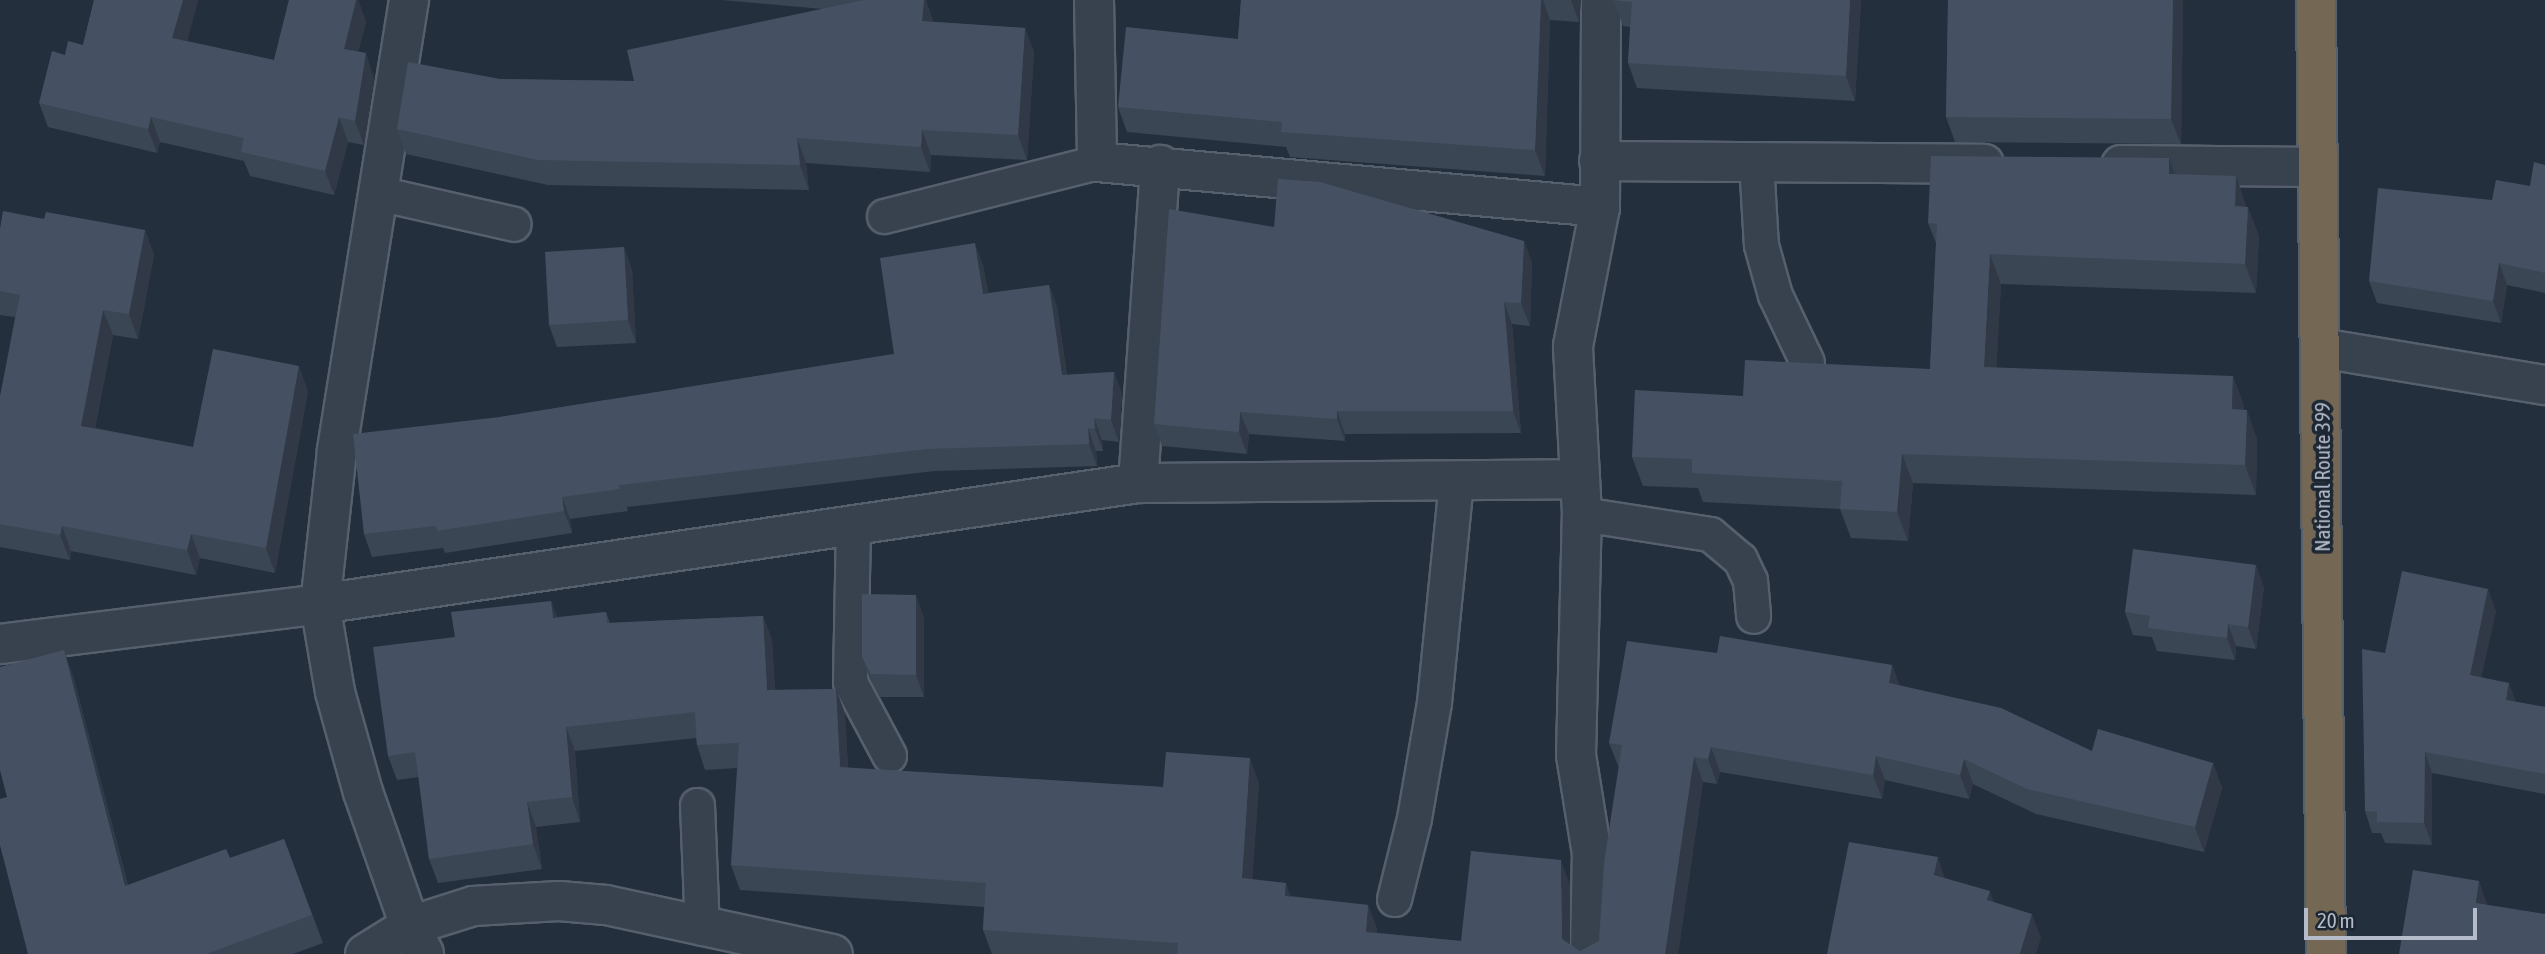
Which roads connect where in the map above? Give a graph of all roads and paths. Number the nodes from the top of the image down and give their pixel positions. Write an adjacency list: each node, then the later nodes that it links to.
1 (409, 0): 12 (street)
2 (1094, 0): 6 (street)
3 (1601, 0): 5 (street)
4 (2316, 0): 11 (highway, National Route 399)
5 (1599, 161): 7 (street); 13 (street)
6 (1097, 162): 9 (street); 14 (lane)
7 (1756, 162): 8 (street); 17 (lane)
8 (2016, 164)
9 (1160, 165): 13 (street); 20 (street)
10 (2085, 165): 11 (street)
11 (2318, 167): 16 (highway, National Route 399)
12 (378, 193): 15 (lane); 23 (street)
13 (1600, 207): 21 (street)
14 (884, 216)
15 (514, 224)
16 (2321, 348): 18 (street); 34 (highway, National Route 399)
17 (1807, 362)
18 (2545, 385)
19 (1456, 481): 20 (street); 21 (street); 28 (lane)
20 (1139, 483): 22 (street)
21 (1581, 497): 24 (lane); 33 (street)
22 (853, 525): 23 (street); 26 (lane)
23 (320, 604): 25 (street); 30 (street)
24 (1753, 616)
25 (0, 644)
26 (889, 755)
27 (697, 805): 29 (lane)
28 (1394, 899)
29 (702, 928): 30 (street); 32 (street)
30 (417, 940): 31 (street)
31 (365, 954)
32 (833, 954)
33 (1590, 954)
34 (2326, 954)

